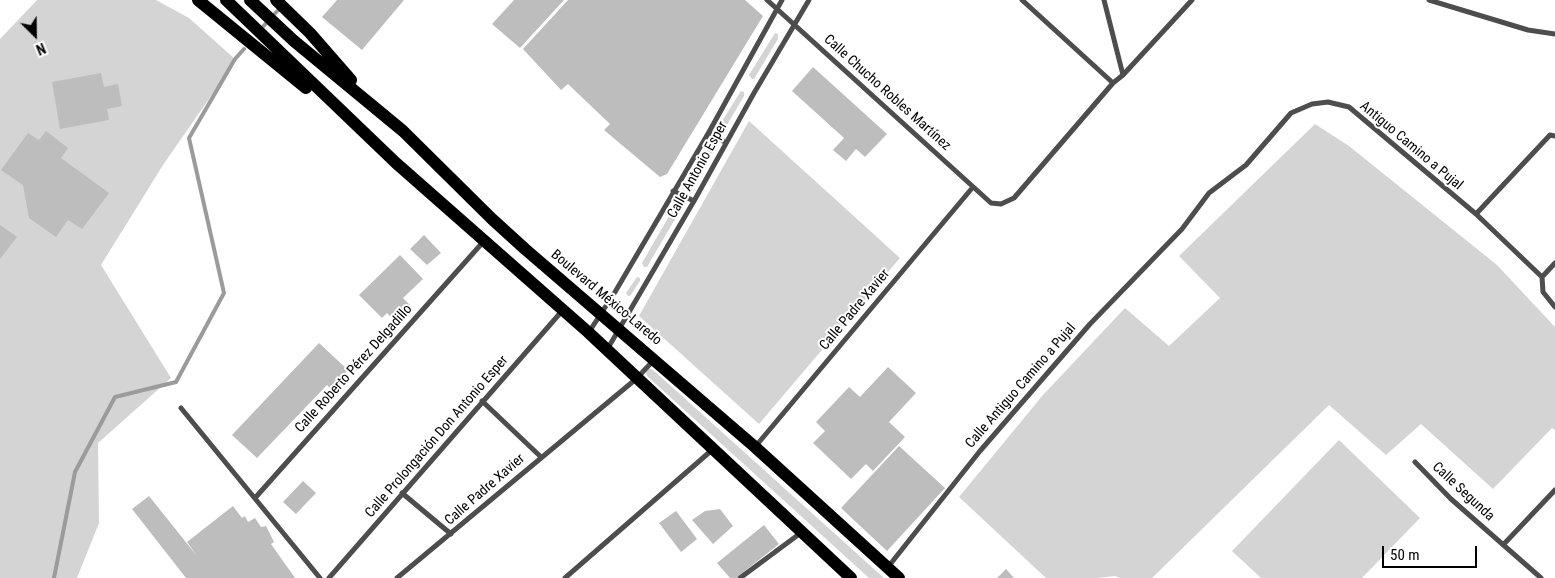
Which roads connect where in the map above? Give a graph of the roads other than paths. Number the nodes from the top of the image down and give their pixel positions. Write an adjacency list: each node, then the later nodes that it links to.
1 (198, 0): 21 (main road)
2 (226, 0): 21 (main road)
3 (250, 0): 17 (main road, Boulevard México-Laredo)
4 (276, 0): 17 (main road)
5 (767, 0): 12 (street, Calle Chucho Robles Martínez)
6 (782, 0): 12 (street, Calle Antonio Esper)
7 (809, 0): 13 (street, Calle Antonio Esper)
8 (1022, 0): 16 (street)
9 (1104, 0): 15 (street)
10 (1192, 0): 15 (street)
11 (1429, 0): 14 (street)
12 (777, 9): 13 (street, Calle Chucho Robles Martínez); 18 (street, Calle Antonio Esper)
13 (795, 26): 20 (street, Calle Antonio Esper); 22 (street, Calle Chucho Robles Martínez)
14 (1555, 34)
15 (1123, 75): 16 (street)
16 (1113, 83): 22 (street, Calle Chucho Robles Martínez)
17 (374, 106): 32 (main road, Boulevard México-Laredo)
18 (708, 132): 20 (street); 23 (street, Calle Antonio Esper)
19 (1555, 136): 25 (street)
20 (726, 143): 24 (street, Calle Antonio Esper)
21 (396, 162): 27 (main road)
22 (973, 187): 40 (street, Calle Padre Xavier)
23 (673, 191): 24 (street); 32 (street, Calle Antonio Esper)
24 (694, 202): 33 (street, Calle Antonio Esper)
25 (1476, 214): 26 (street, Antiguo Camino a Pujal); 29 (street, Antiguo Camino a Pujal)
26 (1182, 229): 50 (street, Calle Antiguo Camino a Pujal)
27 (484, 240): 31 (main road); 46 (street, Calle Roberto Pérez Delgadillo)
28 (1555, 263): 29 (street)
29 (1542, 277): 30 (street)
30 (1555, 307)
31 (562, 311): 34 (main road); 38 (street, Calle Prolongación Don Antonio Esper)
32 (601, 314): 33 (main road, Boulevard México-Laredo); 34 (street, Calle Antonio Esper)
33 (619, 330): 35 (street, Calle Antonio Esper); 36 (main road, Boulevard México-Laredo)
34 (588, 332): 35 (main road)
35 (606, 350): 37 (main road)
36 (655, 359): 37 (street, Calle Padre Xavier); 40 (main road, Boulevard México-Laredo)
37 (636, 379): 41 (main road); 42 (street, Calle Padre Xavier)
38 (482, 401): 42 (street); 45 (street, Calle Prolongación Don Antonio Esper)
39 (181, 408): 46 (street)
40 (755, 447): 50 (main road, Boulevard México-Laredo)
41 (712, 450): 47 (main road); 54 (street)
42 (541, 457): 48 (street, Calle Padre Xavier)
43 (1415, 462): 49 (street, Calle Segunda)
44 (1555, 490): 49 (street)
45 (402, 493): 48 (street); 52 (street, Calle Prolongación Don Antonio Esper)
46 (255, 498): 51 (street)
47 (803, 532): 55 (street); 56 (main road)
48 (451, 534): 53 (street, Calle Padre Xavier)
49 (1503, 545): 58 (street, Calle Segunda)
50 (888, 567): 57 (main road, Boulevard México-Laredo)
51 (320, 578)
52 (329, 578)
53 (397, 578)
54 (565, 578)
55 (740, 578)
56 (851, 578)
57 (900, 578)
58 (1541, 578)

